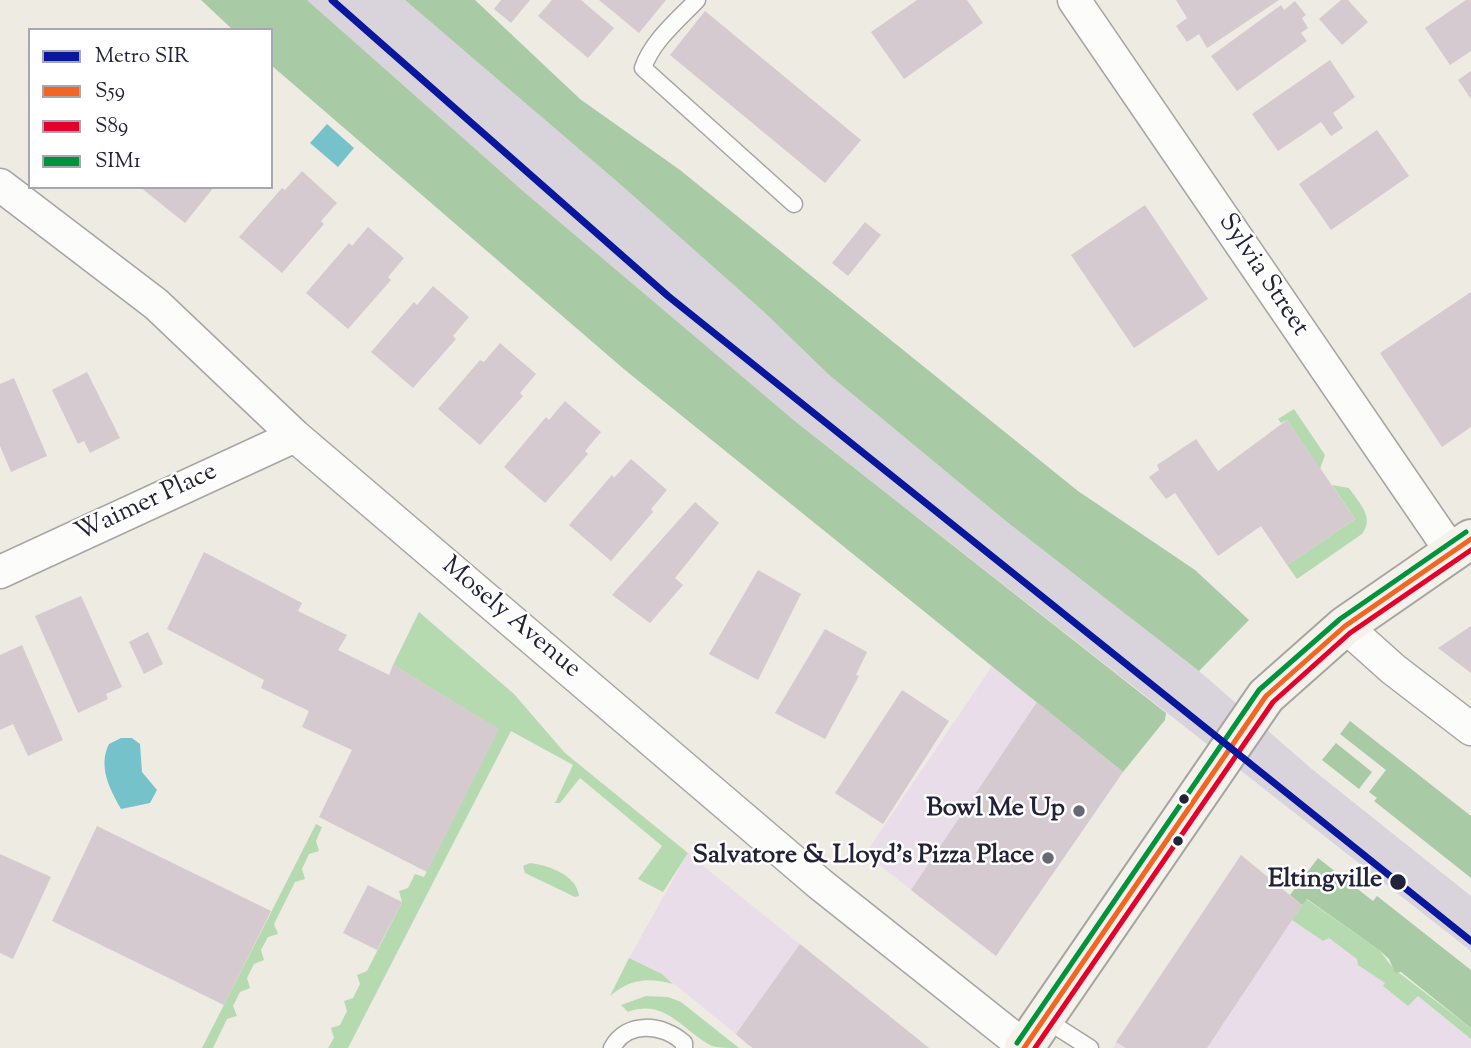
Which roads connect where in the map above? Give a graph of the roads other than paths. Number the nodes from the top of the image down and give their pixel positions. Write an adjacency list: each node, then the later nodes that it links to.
1 (697, 0): 4 (lane)
2 (1074, 0): 6 (street, Sylvia Street)
3 (0, 185): 5 (street, Mosely Avenue)
4 (794, 204)
5 (295, 436): 7 (street, Waimer Place); 10 (street, Mosely Avenue)
6 (1461, 545): 8 (main road)
7 (0, 572)
8 (1345, 626): 9 (street); 10 (main road)
9 (1471, 729)
10 (1031, 1038): 13 (lane)
11 (686, 1047): 12 (lane)
12 (612, 1048)
13 (1090, 1048)

